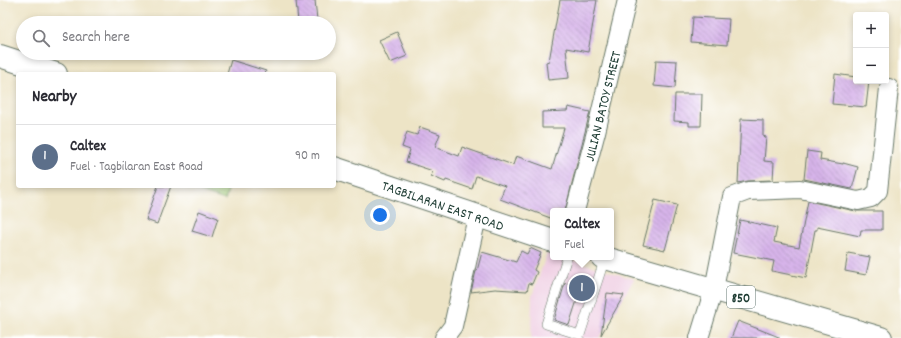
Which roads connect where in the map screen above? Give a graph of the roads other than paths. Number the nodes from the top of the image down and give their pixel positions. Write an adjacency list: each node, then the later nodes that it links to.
1 (627, 0): 6 (street, JULIAN BATOY STREET)
2 (0, 56): 3 (main road)
3 (50, 72)
4 (889, 88): 12 (street)
5 (336, 169): 7 (main road, TAGBILARAN EAST ROAD)
6 (576, 208)
7 (478, 217): 8 (main road, TAGBILARAN EAST ROAD); 13 (street)
8 (550, 240)
9 (566, 260): 10 (lane)
10 (602, 260)
11 (613, 260): 12 (main road, 850)
12 (714, 290): 14 (street); 15 (main road, 850)
13 (444, 338)
14 (699, 338)
15 (881, 338)

